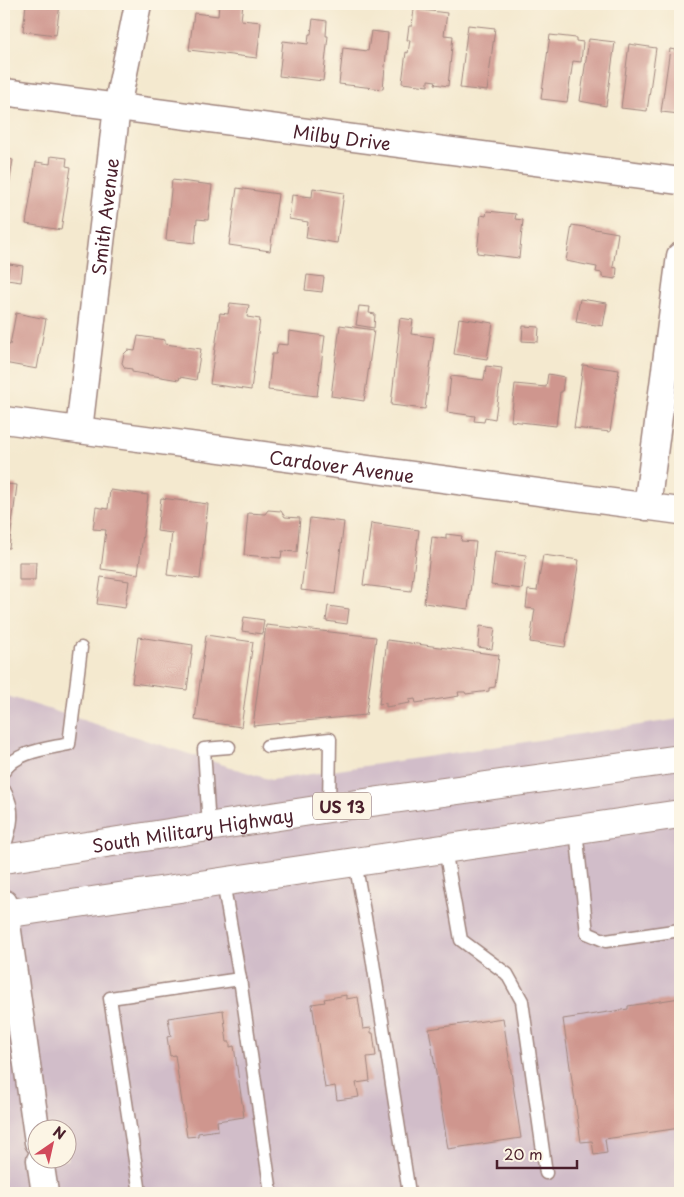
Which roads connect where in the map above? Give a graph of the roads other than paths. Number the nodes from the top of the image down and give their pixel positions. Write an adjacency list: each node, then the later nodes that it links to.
1 (138, 4): 3 (street, Smith Avenue)
2 (4, 92): 3 (street, Milby Drive)
3 (117, 107): 4 (street, Milby Drive); 7 (street, Smith Avenue)
4 (680, 181)
5 (680, 256): 8 (street)
6 (4, 420): 7 (street, Cardover Avenue)
7 (78, 430): 8 (street, Cardover Avenue)
8 (647, 507): 9 (street, Cardover Avenue)
9 (680, 511)
10 (81, 648): 14 (lane)
11 (267, 746): 16 (lane)
12 (229, 747): 18 (lane)
13 (680, 758): 16 (main road, South Military Highway / US 13)
14 (4, 771)
15 (4, 790): 20 (lane)
16 (330, 808): 18 (main road, South Military Highway / US 13)
17 (680, 814): 19 (main road)
18 (209, 827): 22 (main road, South Military Highway / US 13)
19 (576, 830): 21 (main road); 26 (lane)
20 (4, 848)
21 (445, 849): 23 (main road); 30 (lane)
22 (4, 859)
23 (355, 862): 24 (main road); 34 (lane)
24 (223, 882): 25 (main road); 27 (lane)
25 (4, 911): 28 (street)
26 (680, 930)
27 (240, 978): 32 (lane); 33 (lane)
28 (35, 1120)
29 (42, 1170): 31 (street)
30 (546, 1173)
31 (45, 1193)
32 (140, 1193)
33 (271, 1193)
34 (409, 1193)

